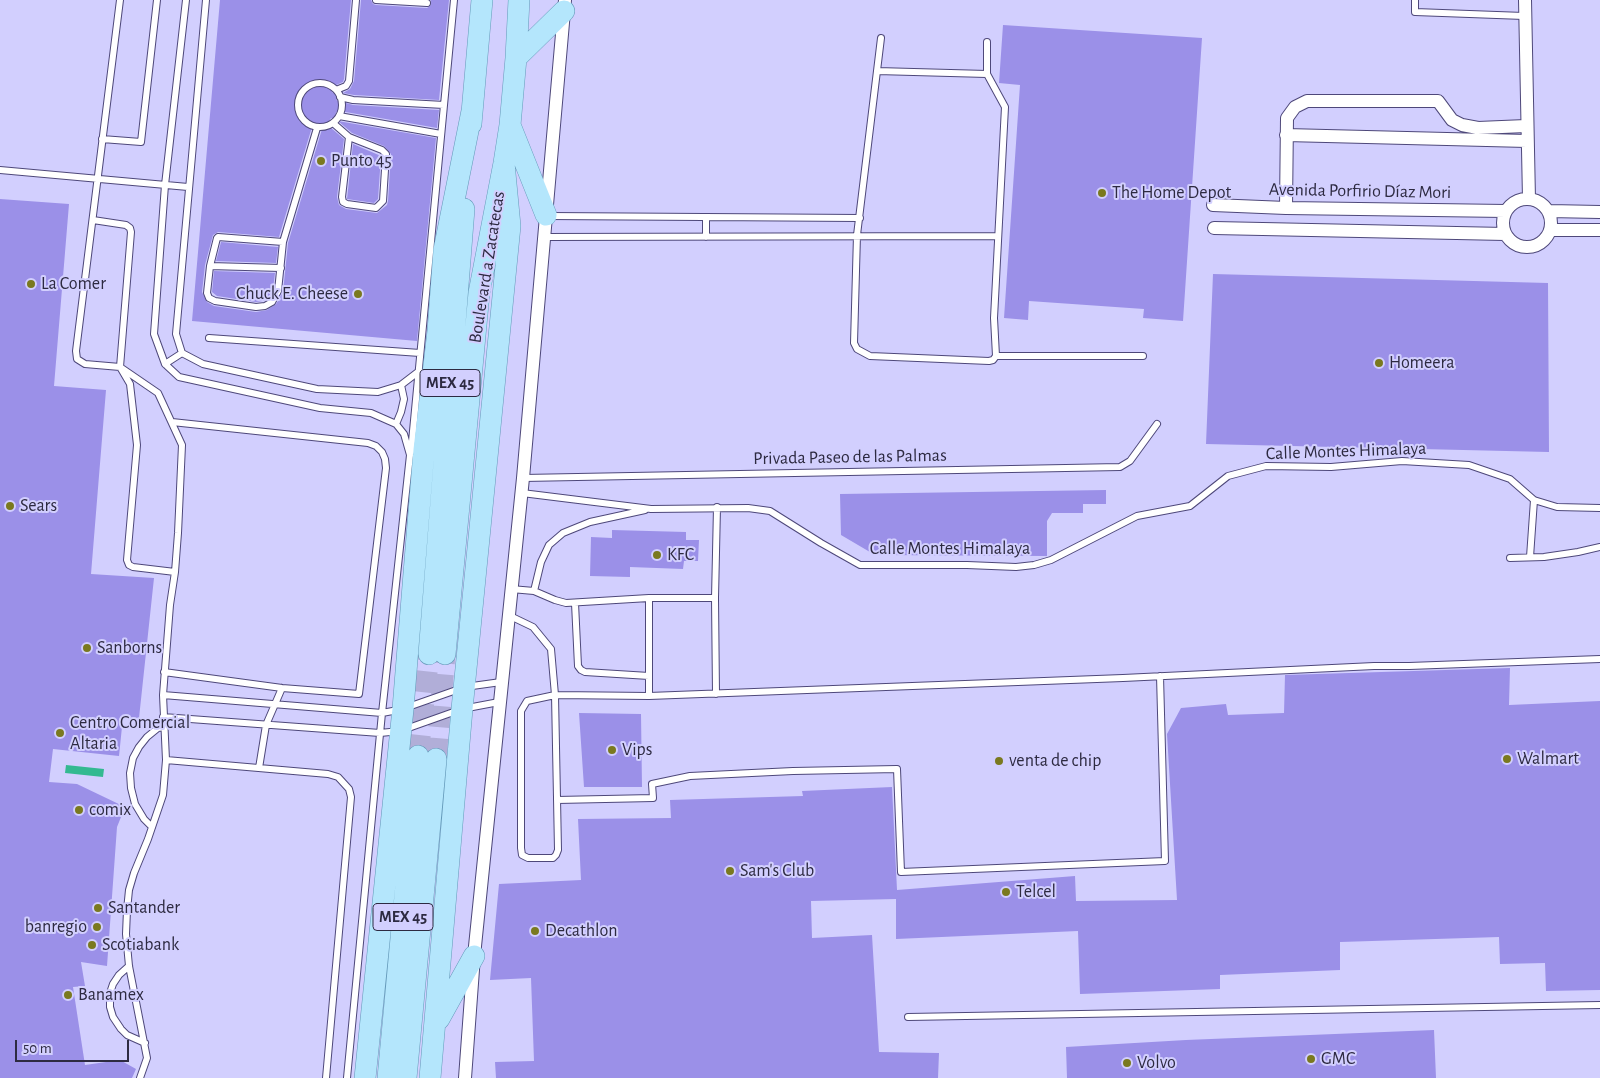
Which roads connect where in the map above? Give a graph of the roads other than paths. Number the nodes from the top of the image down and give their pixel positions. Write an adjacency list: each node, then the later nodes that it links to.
1 (120, 0): 32 (lane)
2 (157, 0): 32 (lane)
3 (186, 0): 37 (lane)
4 (206, 0): 38 (lane)
5 (356, 0): 20 (lane)
6 (376, 0): 12 (lane)
7 (454, 0): 22 (lane)
8 (482, 0): 23 (main road, Boulevard a Zacatecas / MEX 45)
9 (519, 0): 17 (main road, Boulevard a Zacatecas / MEX 45)
10 (1415, 0): 14 (lane)
11 (1525, 0): 14 (street)
12 (427, 3)
13 (565, 6): 17 (main road); 45 (street)
14 (1524, 16): 27 (street)
15 (881, 38): 18 (lane)
16 (987, 42): 19 (lane)
17 (516, 58): 26 (main road, Boulevard a Zacatecas / MEX 45)
18 (877, 71): 19 (lane); 47 (lane)
19 (987, 74): 54 (lane)
20 (336, 90): 21 (lane); 28 (lane)
21 (340, 97): 22 (lane); 24 (lane)
22 (444, 105): 29 (lane)
23 (472, 111): 34 (main road, Boulevard a Zacatecas / MEX 45); 57 (main road)
24 (339, 116): 25 (lane); 29 (lane)
25 (333, 123): 28 (lane); 31 (lane)
26 (510, 124): 34 (main road, Boulevard a Zacatecas / MEX 45); 45 (main road)
27 (1526, 126): 30 (street); 33 (street)
28 (317, 128): 58 (lane)
29 (441, 134): 57 (lane)
30 (1286, 135): 33 (street); 41 (street)
31 (349, 137): 31 (lane)
32 (102, 139): 36 (lane)
33 (1527, 141): 39 (street)
34 (504, 163): 95 (main road)
35 (0, 170): 36 (lane)
36 (97, 180): 37 (lane); 48 (lane)
37 (165, 185): 38 (lane); 66 (lane)
38 (188, 188): 62 (lane)
39 (1529, 198): 42 (street); 43 (street)
40 (1213, 205): 41 (street, Avenida Porfirio Díaz Mori)
41 (1286, 208): 42 (street, Avenida Porfirio Díaz Mori)
42 (1506, 211): 52 (street)
43 (1548, 211): 44 (street); 50 (street)
44 (1600, 212)
45 (546, 216): 46 (lane); 55 (street)
46 (706, 217): 47 (lane); 56 (lane)
47 (860, 218): 53 (lane)
48 (93, 220): 67 (lane); 67 (lane)
49 (1214, 228): 52 (street)
50 (1551, 230): 51 (street); 52 (street)
51 (1600, 230)
52 (1505, 234)
53 (857, 235): 54 (lane); 56 (lane); 64 (lane)
54 (998, 236): 64 (lane)
55 (544, 237): 56 (lane); 74 (street)
56 (706, 237)
57 (439, 239): 63 (lane); 68 (main road)
58 (283, 242): 59 (lane); 60 (lane)
59 (210, 266): 60 (lane); 60 (lane)
60 (281, 268)
61 (210, 338): 63 (lane)
62 (182, 353): 66 (lane); 69 (lane)
63 (420, 353): 68 (lane)
64 (996, 356): 65 (lane)
65 (1143, 356)
66 (165, 364): 71 (lane)
67 (120, 367): 70 (lane); 83 (lane)
68 (426, 373): 69 (lane); 73 (lane); 103 (main road)
69 (401, 385): 71 (lane)
70 (172, 422): 83 (lane); 96 (lane)
71 (396, 424): 73 (lane)
72 (1157, 424): 74 (lane, Privada Paseo de las Palmas)
73 (410, 455): 105 (lane)
74 (523, 478): 75 (street)
75 (522, 493): 79 (lane, Calle Montes Himalaya); 84 (street)
76 (1534, 500): 77 (lane, Calle Montes Himalaya); 78 (lane, Calle Montes Himalaya); 81 (lane)
77 (717, 507): 79 (lane, Calle Montes Himalaya); 87 (lane)
78 (1600, 508)
79 (651, 509): 85 (lane)
80 (1600, 547): 81 (lane)
81 (1530, 557): 82 (lane)
82 (1510, 558)
83 (175, 572): 91 (lane)
84 (512, 589): 85 (lane); 89 (street)
85 (534, 591): 88 (lane)
86 (649, 598): 87 (lane); 88 (lane); 92 (lane)
87 (715, 598): 98 (lane)
88 (575, 603): 92 (lane)
89 (508, 615): 94 (street); 99 (lane)
90 (1600, 659): 93 (lane)
91 (164, 672): 96 (lane); 97 (lane)
92 (649, 676): 100 (lane)
93 (1160, 676): 98 (lane); 112 (lane)
94 (501, 682): 95 (lane); 101 (street)
95 (465, 687): 103 (lane); 104 (main road)
96 (282, 688): 102 (lane)
97 (163, 694): 102 (lane); 106 (lane)
98 (716, 694): 100 (lane)
99 (555, 695): 100 (lane); 112 (lane); 112 (lane)
100 (649, 696)
101 (499, 702): 104 (lane); 114 (street)
102 (275, 704): 105 (lane); 107 (lane)
103 (403, 709): 105 (lane); 109 (main road)
104 (462, 709): 109 (lane); 119 (main road)
105 (382, 712): 109 (lane)
106 (163, 717): 107 (lane); 108 (lane)
107 (266, 725): 109 (lane); 111 (lane)
108 (164, 727): 110 (lane); 113 (lane)
109 (390, 732): 116 (main road)
110 (166, 760): 111 (lane); 113 (lane)
111 (259, 768): 122 (lane)
112 (558, 800)
113 (152, 827): 115 (lane)
114 (474, 956): 119 (main road); 128 (street)
115 (129, 966): 120 (lane); 120 (lane)
116 (363, 1005): 123 (lane); 124 (main road)
117 (1600, 1005): 118 (lane)
118 (908, 1017)
119 (436, 1026): 127 (main road)
120 (145, 1043): 121 (lane)
121 (140, 1078)
122 (326, 1078)
123 (347, 1078)
124 (365, 1078)
125 (388, 1078): 126 (main road, MEX 45)
126 (406, 1078)
127 (430, 1078)
128 (465, 1078)

